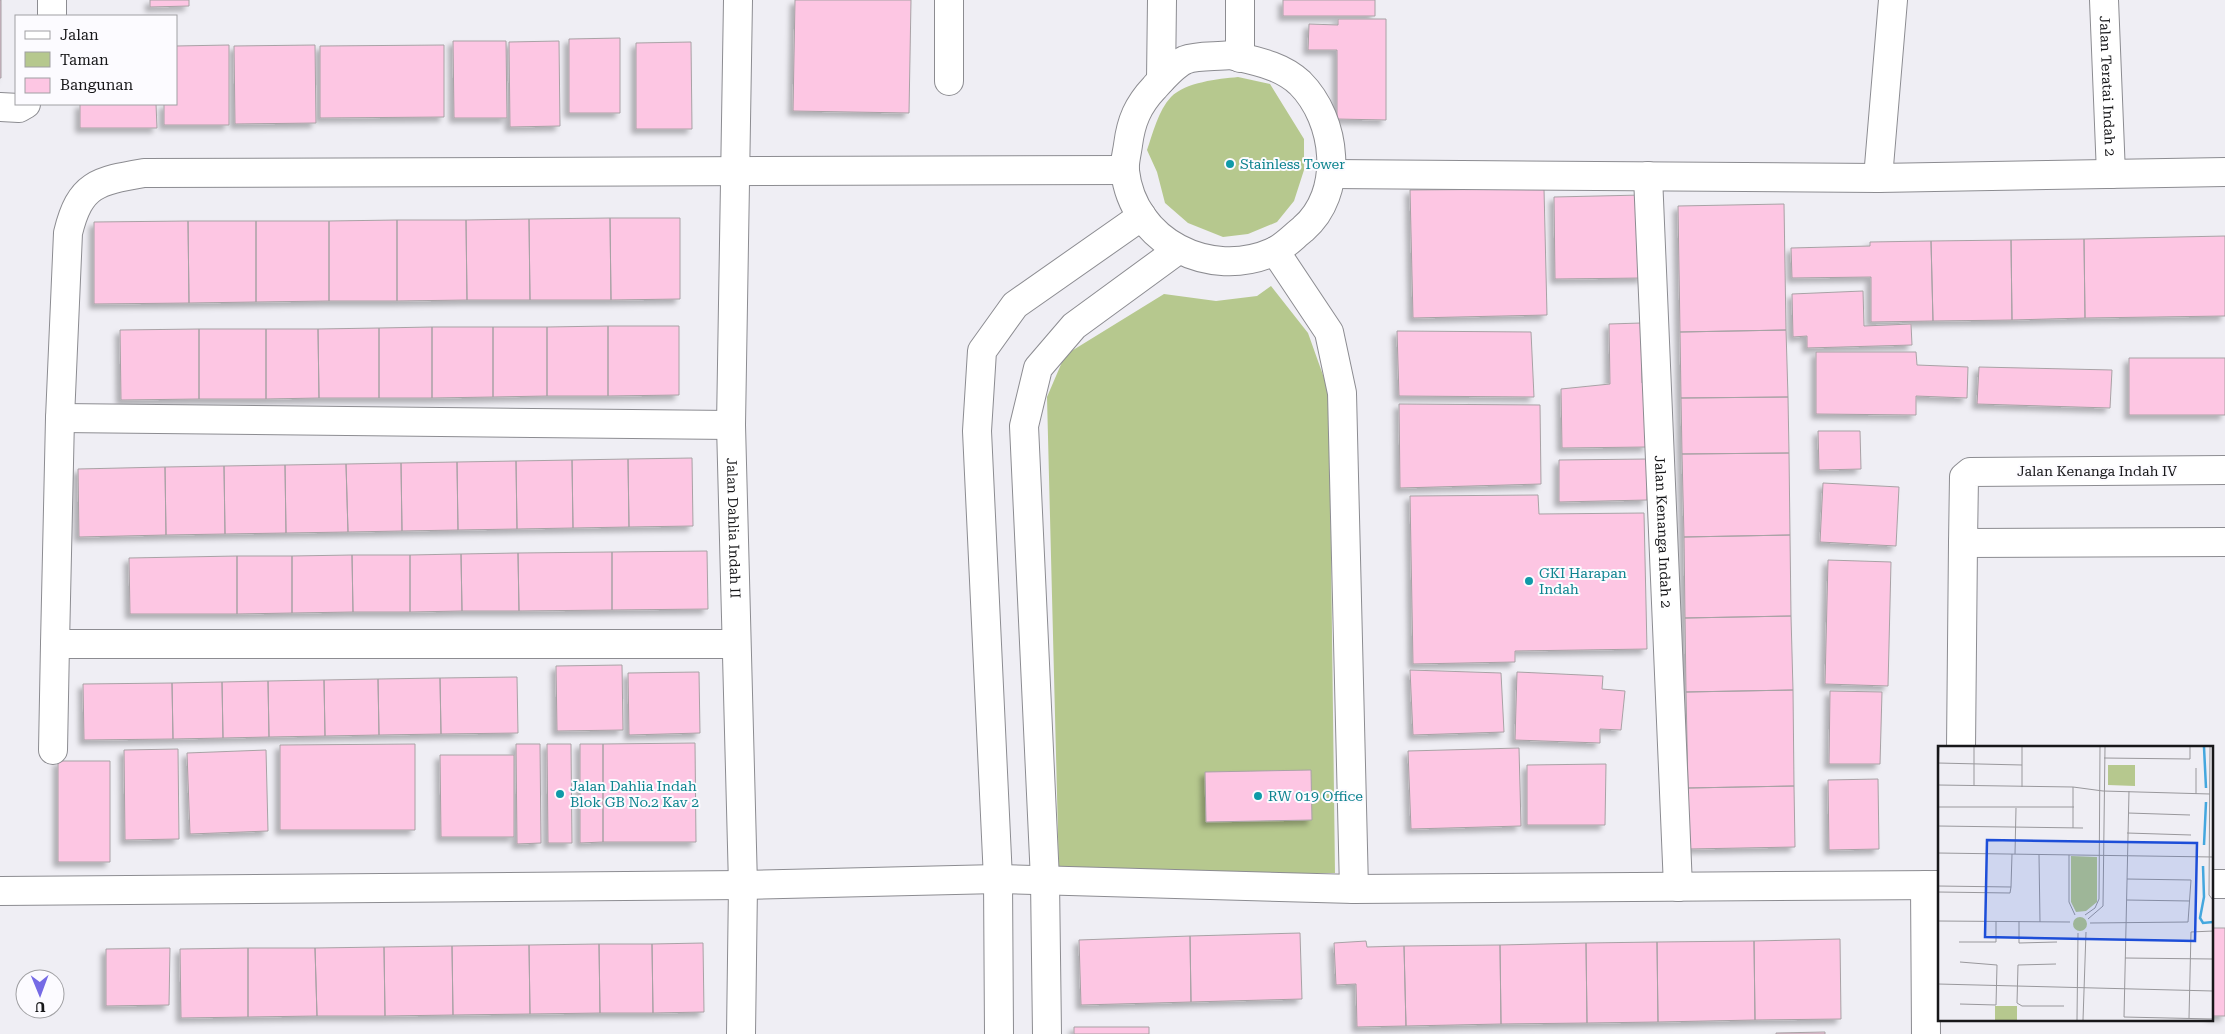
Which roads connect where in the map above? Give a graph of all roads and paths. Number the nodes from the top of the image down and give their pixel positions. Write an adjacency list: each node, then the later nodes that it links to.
1 (52, 0): 8 (street)
2 (738, 0): 14 (street, Jalan Dahlia Indah II)
3 (949, 0): 11 (street)
4 (1162, 0): 10 (street)
5 (1240, 0): 9 (street)
6 (1893, 0): 20 (street)
7 (2104, 0): 18 (street, Jalan Teratai Indah 2)
8 (52, 15)
9 (1240, 58): 10 (street); 17 (street)
10 (1161, 80): 15 (street)
11 (949, 81)
12 (24, 105): 13 (street)
13 (0, 107)
14 (734, 170): 15 (street); 24 (street); 25 (street, Jalan Dahlia Indah II)
15 (1125, 170): 21 (street)
16 (2225, 172): 18 (street)
17 (1332, 174): 19 (street); 23 (street)
18 (2112, 174): 20 (street)
19 (1648, 176): 20 (street); 39 (street, Jalan Kenanga Indah 2)
20 (1878, 178)
21 (1142, 216): 22 (street); 33 (street)
22 (1178, 250): 23 (street); 34 (street)
23 (1275, 251): 40 (street)
24 (60, 418): 25 (street); 29 (street)
25 (731, 425): 30 (street, Jalan Dahlia Indah II)
26 (2225, 470): 28 (street, Jalan Kenanga Indah IV)
27 (2225, 542): 28 (street)
28 (1963, 543): 31 (street)
29 (55, 644): 30 (street); 32 (street)
30 (736, 644): 37 (street, Jalan Dahlia Indah II)
31 (1961, 746)
32 (53, 750)
33 (998, 879): 34 (street); 37 (street); 43 (street)
34 (1045, 880): 40 (street); 44 (street)
35 (2212, 884): 36 (street)
36 (2225, 884)
37 (743, 885): 41 (street); 42 (street, Jalan Dahlia Indah II)
38 (1932, 885): 39 (street); 45 (street)
39 (1678, 887): 40 (street)
40 (1354, 889)
41 (0, 892)
42 (741, 1034)
43 (999, 1034)
44 (1047, 1034)
45 (1926, 1034)

